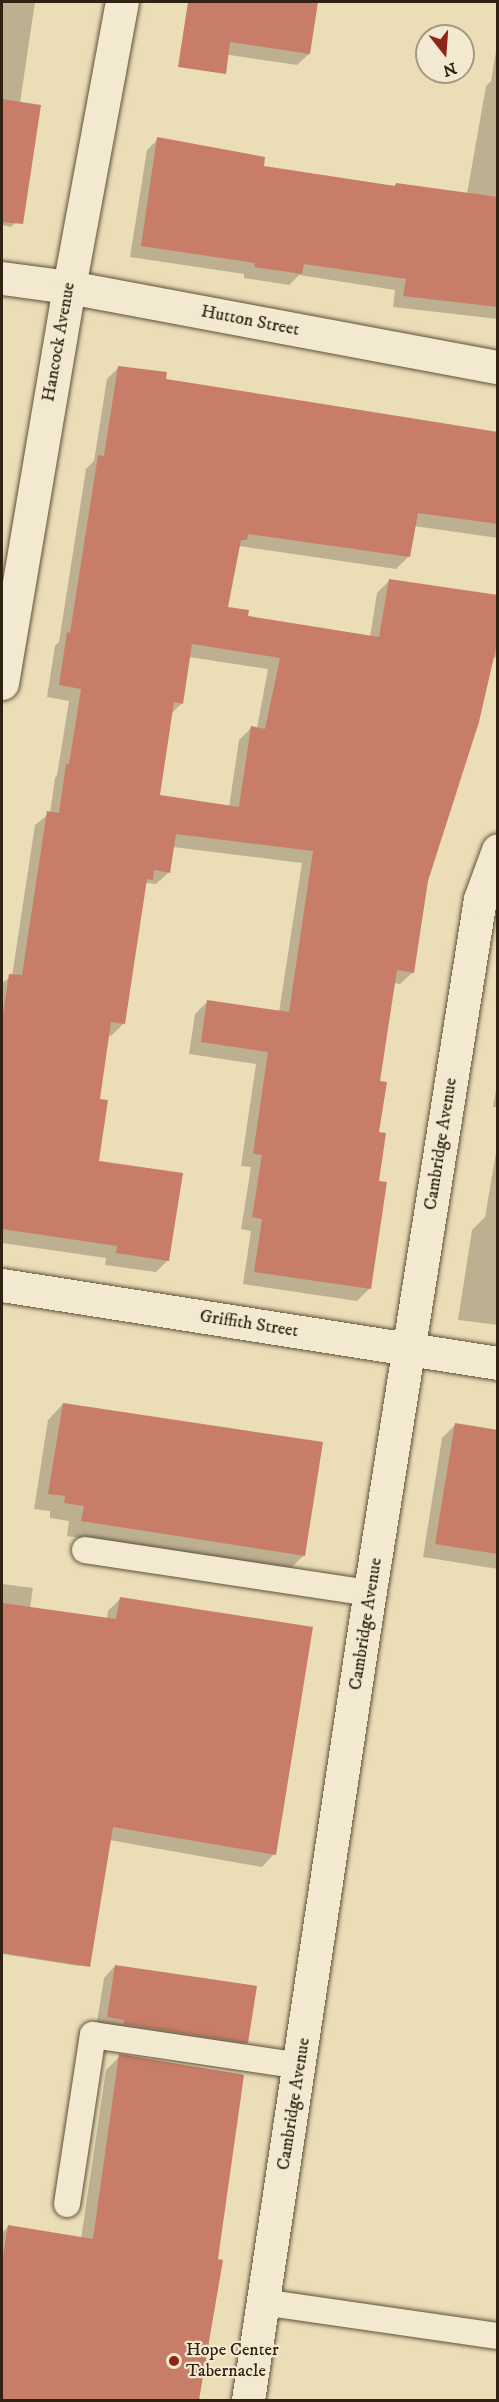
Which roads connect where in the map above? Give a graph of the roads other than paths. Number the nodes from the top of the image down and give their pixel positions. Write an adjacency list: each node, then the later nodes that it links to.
1 (122, 2): 3 (street, Hancock Avenue)
2 (2, 278): 3 (street, Hutton Street)
3 (69, 287): 4 (street, Hutton Street); 5 (street, Hancock Avenue)
4 (498, 367)
5 (2, 683)
6 (498, 850): 8 (street, Cambridge Avenue)
7 (2, 1285): 8 (street, Griffith Street)
8 (408, 1349): 9 (street, Griffith Street); 11 (street, Cambridge Avenue)
9 (498, 1363)
10 (85, 1550): 11 (lane)
11 (370, 1593): 12 (street, Cambridge Avenue)
12 (301, 2066): 13 (lane); 14 (street, Cambridge Avenue)
13 (67, 2204)
14 (262, 2302): 15 (lane); 16 (street, Cambridge Avenue)
15 (498, 2336)
16 (248, 2400)

